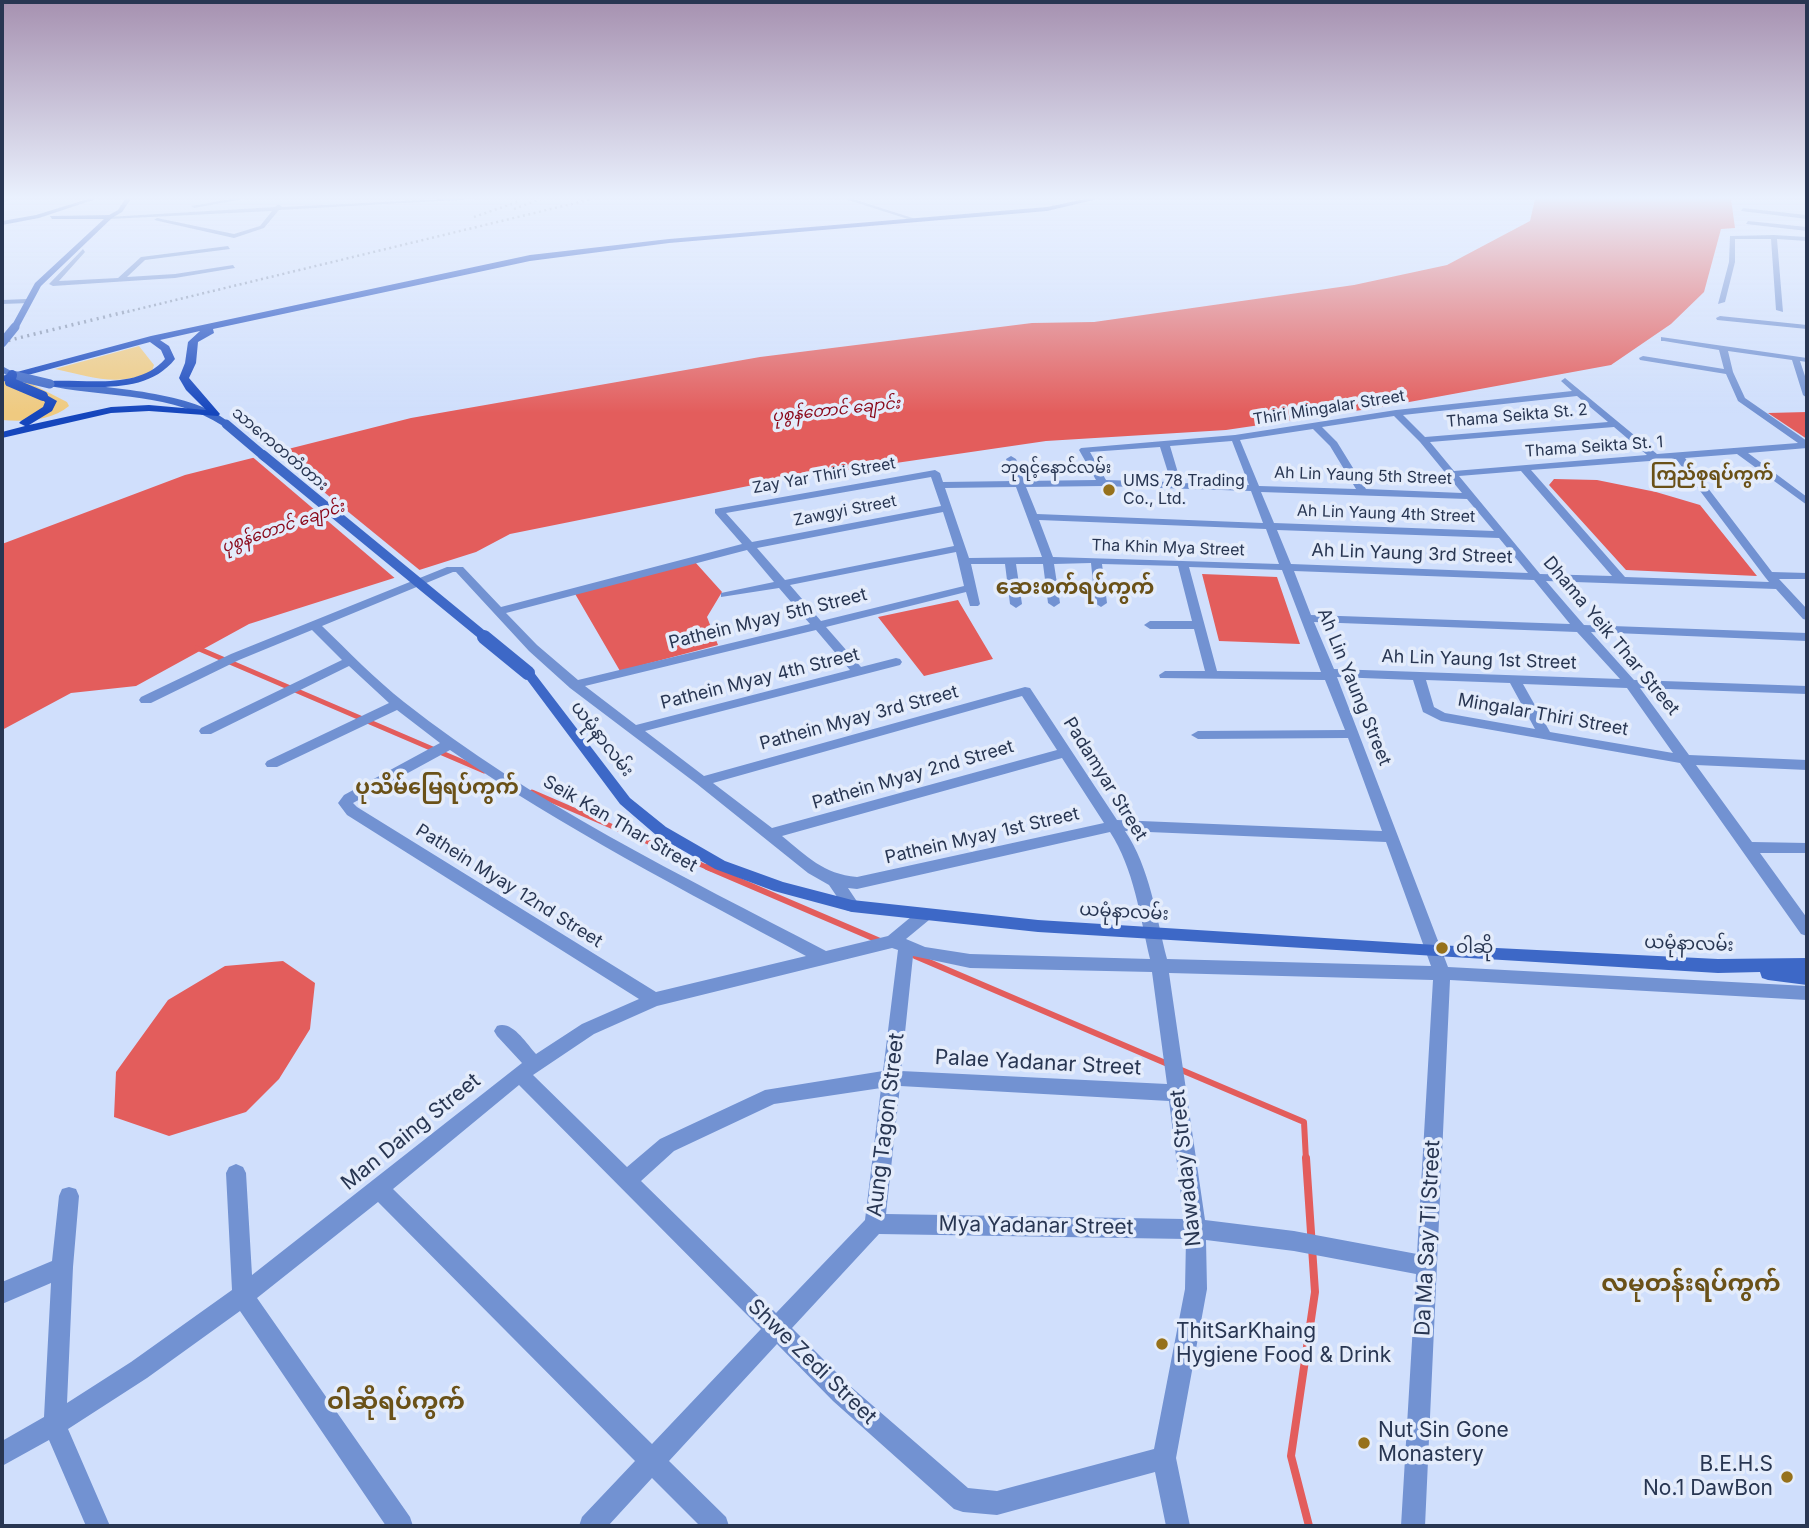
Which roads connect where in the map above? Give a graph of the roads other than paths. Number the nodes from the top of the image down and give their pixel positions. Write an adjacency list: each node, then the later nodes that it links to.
1 (54, 270): 9 (main road)
2 (65, 270): 8 (street)
3 (130, 270): 8 (street)
4 (212, 270): 8 (street)
5 (480, 270): 14 (main road)
6 (1730, 270): 11 (street)
7 (1777, 270): 12 (street)
8 (121, 279)
9 (27, 301): 10 (street); 19 (main road, bridge)
10 (2, 302)
11 (1721, 302)
12 (1780, 310)
13 (1720, 318): 15 (street)
14 (241, 321): 16 (main road); 20 (main road)
15 (1807, 327)
16 (170, 335): 17 (main road); 20 (main road)
17 (151, 339): 26 (main road); 28 (main road)
18 (1664, 339): 21 (street)
19 (2, 343)
20 (191, 346): 32 (main road)
21 (1723, 348): 23 (street); 25 (street)
22 (1643, 358): 25 (street)
23 (1795, 358): 24 (street); 30 (street)
24 (1807, 360)
25 (1730, 372): 40 (street)
26 (5, 374): 28 (main road, သာကေတတံတား, bridge); 35 (main road, bridge)
27 (1564, 381): 29 (street)
28 (50, 384): 32 (main road, သာကေတတံတား)
29 (1579, 393): 31 (street, Thiri Mingalar Street); 33 (street)
30 (1807, 395)
31 (1396, 413): 34 (street, Thiri Mingalar Street); 38 (street, Dhama Yeik Thar Street)
32 (214, 414): 36 (main road); 91 (main road, သာကေတတံတား, bridge)
33 (1614, 424): 38 (street, Thama Seikta St. 2); 43 (street)
34 (1316, 426): 37 (street, Thiri Mingalar Street); 52 (street)
35 (2, 429)
36 (2, 435)
37 (1235, 438): 39 (street, Thiri Mingalar Street); 51 (street, Ah Lin Yaung Street)
38 (1423, 440): 46 (street, Dhama Yeik Thar Street)
39 (1164, 443): 48 (street, Thiri Mingalar Street); 50 (street)
40 (1807, 445): 41 (street, Thama Seikta St. 1)
41 (1740, 451): 42 (street, Thama Seikta St. 1); 54 (street)
42 (1678, 456): 43 (street, Thama Seikta St. 1); 67 (street)
43 (1656, 458): 45 (street, Thama Seikta St. 1)
44 (1011, 459): 47 (street)
45 (1523, 468): 46 (street, Thama Seikta St. 1); 70 (street)
46 (1451, 474): 53 (street, Dhama Yeik Thar Street)
47 (1021, 483): 48 (street, ဘုရင့်နောင်လမ်း); 49 (street, ဘုရင့်နောင်လမ်း); 56 (street)
48 (1103, 483): 50 (street, ဘုရင့်နောင်လမ်း)
49 (941, 485): 55 (street); 59 (street, Zay Yar Thiri Street)
50 (1177, 485): 51 (street, ဘုရင့်နောင်လမ်း)
51 (1255, 487): 52 (street, Ah Lin Yaung 5th Street); 57 (street, Ah Lin Yaung Street)
52 (1362, 491): 53 (street, Ah Lin Yaung 5th Street)
53 (1469, 496): 58 (street, Dhama Yeik Thar Street)
54 (1807, 502)
55 (948, 508): 59 (street, Zawgyi Street); 60 (street)
56 (1033, 517): 57 (street, Ah Lin Yaung 4th Street); 62 (street)
57 (1270, 526): 58 (street, Ah Lin Yaung 4th Street); 66 (street, Ah Lin Yaung Street)
58 (1502, 534): 68 (street, Dhama Yeik Thar Street)
59 (749, 546): 71 (street); 79 (street, Zawgyi Street)
60 (961, 548): 64 (street); 71 (street)
61 (1010, 559): 62 (street, Tha Khin Mya Street); 64 (street, Tha Khin Mya Street); 78 (street)
62 (1048, 559): 63 (street, Tha Khin Mya Street); 75 (street)
63 (1096, 560): 65 (street, Tha Khin Mya Street); 76 (street)
64 (965, 561): 73 (street)
65 (1183, 565): 66 (street, Tha Khin Mya Street); 85 (street)
66 (1286, 567): 68 (street, Ah Lin Yaung 3rd Street); 81 (street, Ah Lin Yaung Street)
67 (1769, 575): 69 (street); 72 (street)
68 (1536, 576): 70 (street, Ah Lin Yaung 3rd Street); 86 (street, Dhama Yeik Thar Street)
69 (1807, 576)
70 (1621, 579): 72 (street, Ah Lin Yaung 3rd Street)
71 (779, 583): 74 (street); 83 (street)
72 (1778, 586): 80 (street)
73 (970, 587): 77 (street); 83 (street, Pathein Myay 5th Street)
74 (725, 595)
75 (1054, 603)
76 (1101, 603)
77 (974, 604)
78 (1016, 604)
79 (499, 611): 82 (street); 98 (street)
80 (1807, 616)
81 (1306, 618): 86 (street); 92 (street, Ah Lin Yaung Street)
82 (314, 625): 88 (street, Seik Kan Thar Street); 101 (street)
83 (817, 625): 90 (street); 98 (street, Pathein Myay 5th Street)
84 (1150, 625): 85 (street)
85 (1199, 625): 94 (street)
86 (1579, 627): 87 (street); 97 (street, Dhama Yeik Thar Street)
87 (1807, 637)
88 (349, 661): 102 (street, Seik Kan Thar Street); 104 (street)
89 (896, 662): 90 (street, Pathein Myay 4th Street)
90 (859, 672): 103 (street, Pathein Myay 4th Street)
91 (528, 673): 120 (main road, ယမုံနာလမ်း)
92 (1328, 674): 94 (street, Ah Lin Yaung 1st Street); 95 (street, Ah Lin Yaung 1st Street); 106 (street, Ah Lin Yaung Street)
93 (1165, 675): 94 (street, Ah Lin Yaung 1st Street)
94 (1212, 675)
95 (1418, 676): 96 (street, Ah Lin Yaung 1st Street); 105 (street, Mingalar Thiri Street)
96 (1514, 679): 97 (street, Ah Lin Yaung 1st Street); 105 (street)
97 (1630, 683): 99 (street, Ah Lin Yaung 1st Street); 110 (street, Dhama Yeik Thar Street)
98 (575, 685): 103 (street)
99 (1807, 690)
100 (1026, 691): 109 (street, Padamyar Street); 113 (street, Pathein Myay 3rd Street)
101 (146, 700)
102 (398, 704): 108 (street, Seik Kan Thar Street); 111 (street)
103 (632, 730): 113 (street)
104 (206, 731)
105 (1545, 733): 110 (street, Mingalar Thiri Street)
106 (1353, 734): 107 (street); 116 (street, Ah Lin Yaung Street)
107 (1198, 735)
108 (450, 744): 126 (street, Seik Kan Thar Street); 133 (street, Pathein Myay 12nd Street)
109 (1066, 752): 114 (street, Padamyar Street); 115 (street, Pathein Myay 2nd Street)
110 (1688, 760): 112 (street, Mingalar Thiri Street); 117 (street, Dhama Yeik Thar Street)
111 (272, 764)
112 (1807, 765)
113 (702, 781): 115 (street)
114 (1116, 825): 116 (street, Pathein Myay 1st Street); 119 (street, Pathein Myay 1st Street); 123 (street, Padamyar Street)
115 (770, 834): 119 (street)
116 (1391, 837): 125 (street, Ah Lin Yaung Street)
117 (1747, 847): 118 (street); 122 (street, Dhama Yeik Thar Street)
118 (1807, 848)
119 (835, 881): 120 (street)
120 (852, 906): 121 (main road, ယမုံနာလမ်း)
121 (923, 916): 123 (main road, ယမုံနာလမ်း); 124 (street)
122 (1807, 930)
123 (1152, 933): 125 (main road, ယမုံနာလမ်း); 128 (street, Nawaday Street)
124 (900, 945): 126 (street, Man Daing Street); 128 (street); 136 (street, Aung Tagon Street)
125 (1436, 951): 129 (main road, ယမုံနာလမ်း); 130 (street, Da Ma Say Ti Street)
126 (823, 957): 133 (street, Man Daing Street)
127 (1807, 965): 129 (main road, ယမုံနာလမ်း)
128 (1160, 966): 130 (street); 137 (street, Nawaday Street)
129 (1718, 966): 131 (main road)
130 (1442, 972): 132 (street); 144 (street, Da Ma Say Ti Street)
131 (1807, 978)
132 (1807, 993)
133 (654, 1000): 135 (street, Man Daing Street)
134 (503, 1031): 135 (street, Shwe Zedi Street)
135 (527, 1069): 139 (street, Shwe Zedi Street); 140 (street, Man Daing Street)
136 (892, 1078): 137 (street, Palae Yadanar Street); 139 (street, Palae Yadanar Street); 142 (street, Aung Tagon Street)
137 (1178, 1093): 143 (street, Nawaday Street)
138 (236, 1172): 147 (street)
139 (626, 1181): 148 (street, Shwe Zedi Street)
140 (378, 1188): 147 (street, Man Daing Street); 152 (street)
141 (69, 1196): 145 (street)
142 (875, 1224): 143 (street, Mya Yadanar Street); 148 (street, Aung Tagon Street)
143 (1196, 1229): 144 (street, Mya Yadanar Street); 151 (street, Nawaday Street)
144 (1427, 1266): 158 (street, Da Ma Say Ti Street)
145 (62, 1267): 146 (street); 149 (street)
146 (2, 1293)
147 (243, 1297): 149 (street, Man Daing Street); 154 (street)
148 (776, 1329): 151 (street, Shwe Zedi Street); 152 (street, Aung Tagon Street)
149 (55, 1425): 150 (street, Man Daing Street); 153 (street)
150 (2, 1454)
151 (1164, 1458): 157 (street, Nawaday Street)
152 (651, 1460): 155 (street, Aung Tagon Street); 156 (street)
153 (98, 1526)
154 (401, 1526)
155 (591, 1526)
156 (717, 1526)
157 (1178, 1526)
158 (1413, 1526)

